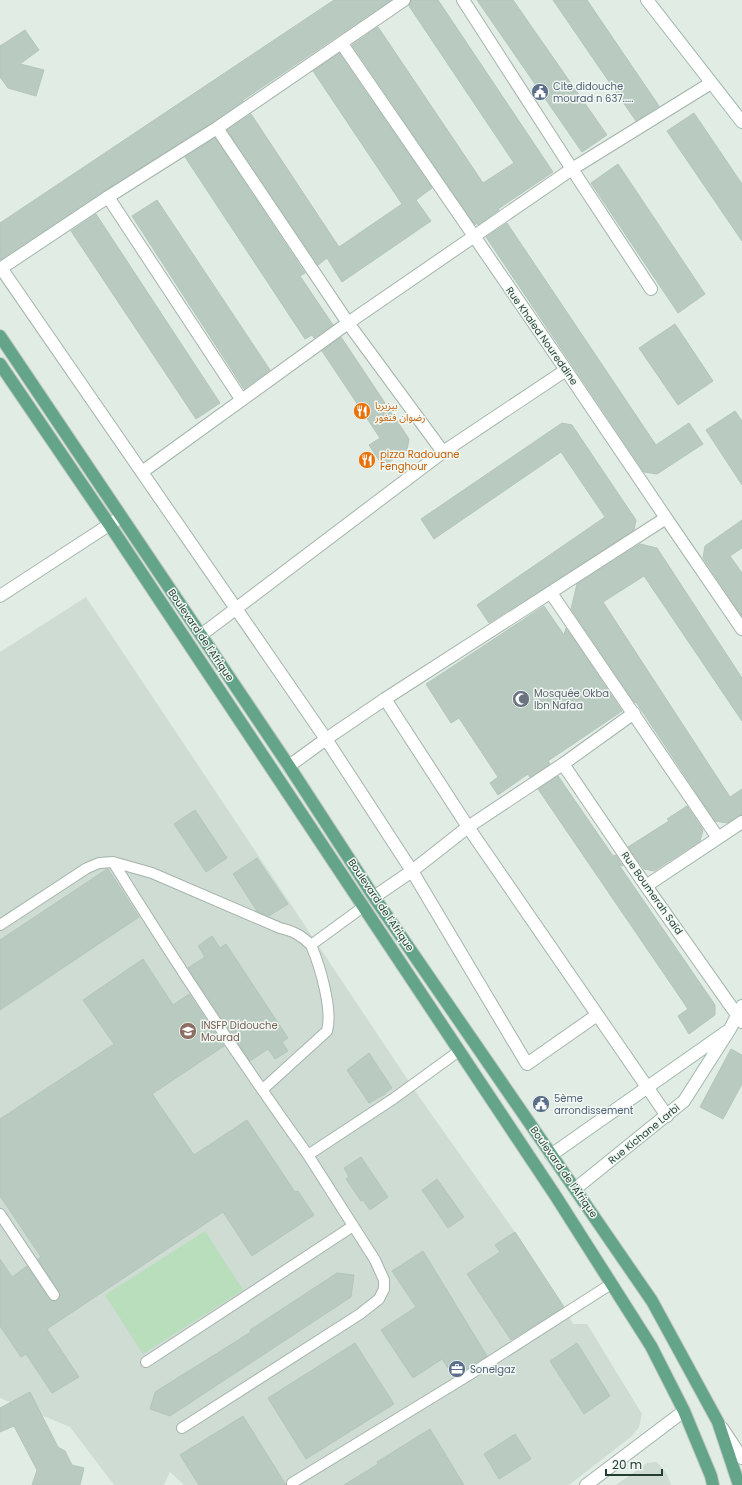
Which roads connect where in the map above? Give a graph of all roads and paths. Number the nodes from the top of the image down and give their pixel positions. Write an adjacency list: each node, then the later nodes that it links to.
1 (404, 0): 4 (street)
2 (463, 0): 8 (street)
3 (647, 0): 5 (street)
4 (342, 44): 7 (street); 10 (street, Rue Khaled Noureddine)
5 (711, 83): 6 (street); 8 (street)
6 (742, 122)
7 (217, 128): 9 (street); 13 (street)
8 (572, 169): 10 (street); 12 (street)
9 (108, 197): 11 (street); 17 (street)
10 (474, 236): 13 (street); 16 (street, Rue Khaled Noureddine)
11 (1, 268): 19 (street)
12 (651, 289)
13 (348, 323): 17 (street); 18 (street)
14 (0, 336): 20 (main road, Boulevard de l'Afrique)
15 (0, 364): 22 (main road, Boulevard de l'Afrique)
16 (566, 370): 18 (street); 21 (street, Rue Khaled Noureddine)
17 (241, 400): 19 (street)
18 (443, 452): 25 (street)
19 (142, 472): 25 (street)
20 (121, 517): 22 (street); 27 (main road, Boulevard de l'Afrique)
21 (666, 518): 23 (street); 26 (street, Rue Khaled Noureddine)
22 (109, 524): 24 (street); 40 (main road, Boulevard de l'Afrique)
23 (551, 594): 28 (street); 29 (street)
24 (0, 596)
25 (237, 608): 27 (street); 30 (street)
26 (742, 629)
27 (201, 635): 32 (main road, Boulevard de l'Afrique)
28 (385, 699): 30 (street); 34 (street)
29 (634, 714): 31 (street); 35 (street)
30 (326, 739): 32 (street); 37 (street)
31 (563, 764): 34 (street); 38 (street, Rue Boumerah Saïd)
32 (289, 766): 39 (main road, Boulevard de l'Afrique)
33 (742, 822): 35 (street)
34 (468, 827): 37 (street); 43 (street)
35 (718, 838): 38 (street)
36 (113, 862): 41 (lane); 42 (lane); 48 (lane)
37 (412, 871): 39 (street); 43 (street)
38 (646, 886): 44 (street, Rue Boumerah Saïd)
39 (374, 897): 51 (main road, Boulevard de l'Afrique)
40 (363, 907): 42 (lane); 46 (main road, Boulevard de l'Afrique)
41 (0, 925)
42 (311, 945): 48 (lane)
43 (596, 1015): 47 (street)
44 (740, 1015): 45 (street, Rue Kichane Larbi)
45 (730, 1029): 47 (street, Rue Kichane Larbi); 49 (street, Rue Kichane Larbi)
46 (459, 1051): 50 (lane); 55 (main road, Boulevard de l'Afrique)
47 (647, 1087): 49 (street); 51 (street, Rue Kichane Larbi)
48 (262, 1090): 50 (lane)
49 (667, 1116): 52 (street, Rue Kichane Larbi)
50 (308, 1155): 54 (lane)
51 (551, 1155): 52 (main road, Boulevard de l'Afrique)
52 (575, 1189): 59 (main road, Boulevard de l'Afrique)
53 (0, 1214): 56 (lane)
54 (353, 1226): 57 (lane); 60 (lane)
55 (611, 1284): 58 (main road, Boulevard de l'Afrique); 62 (lane)
56 (54, 1295)
57 (146, 1362)
58 (684, 1411): 63 (street); 64 (main road, Boulevard de l'Afrique)
59 (718, 1422): 61 (street); 65 (main road, Boulevard de l'Afrique)
60 (182, 1428)
61 (742, 1458)
62 (292, 1483)
63 (586, 1485)
64 (713, 1485)
65 (739, 1485)

